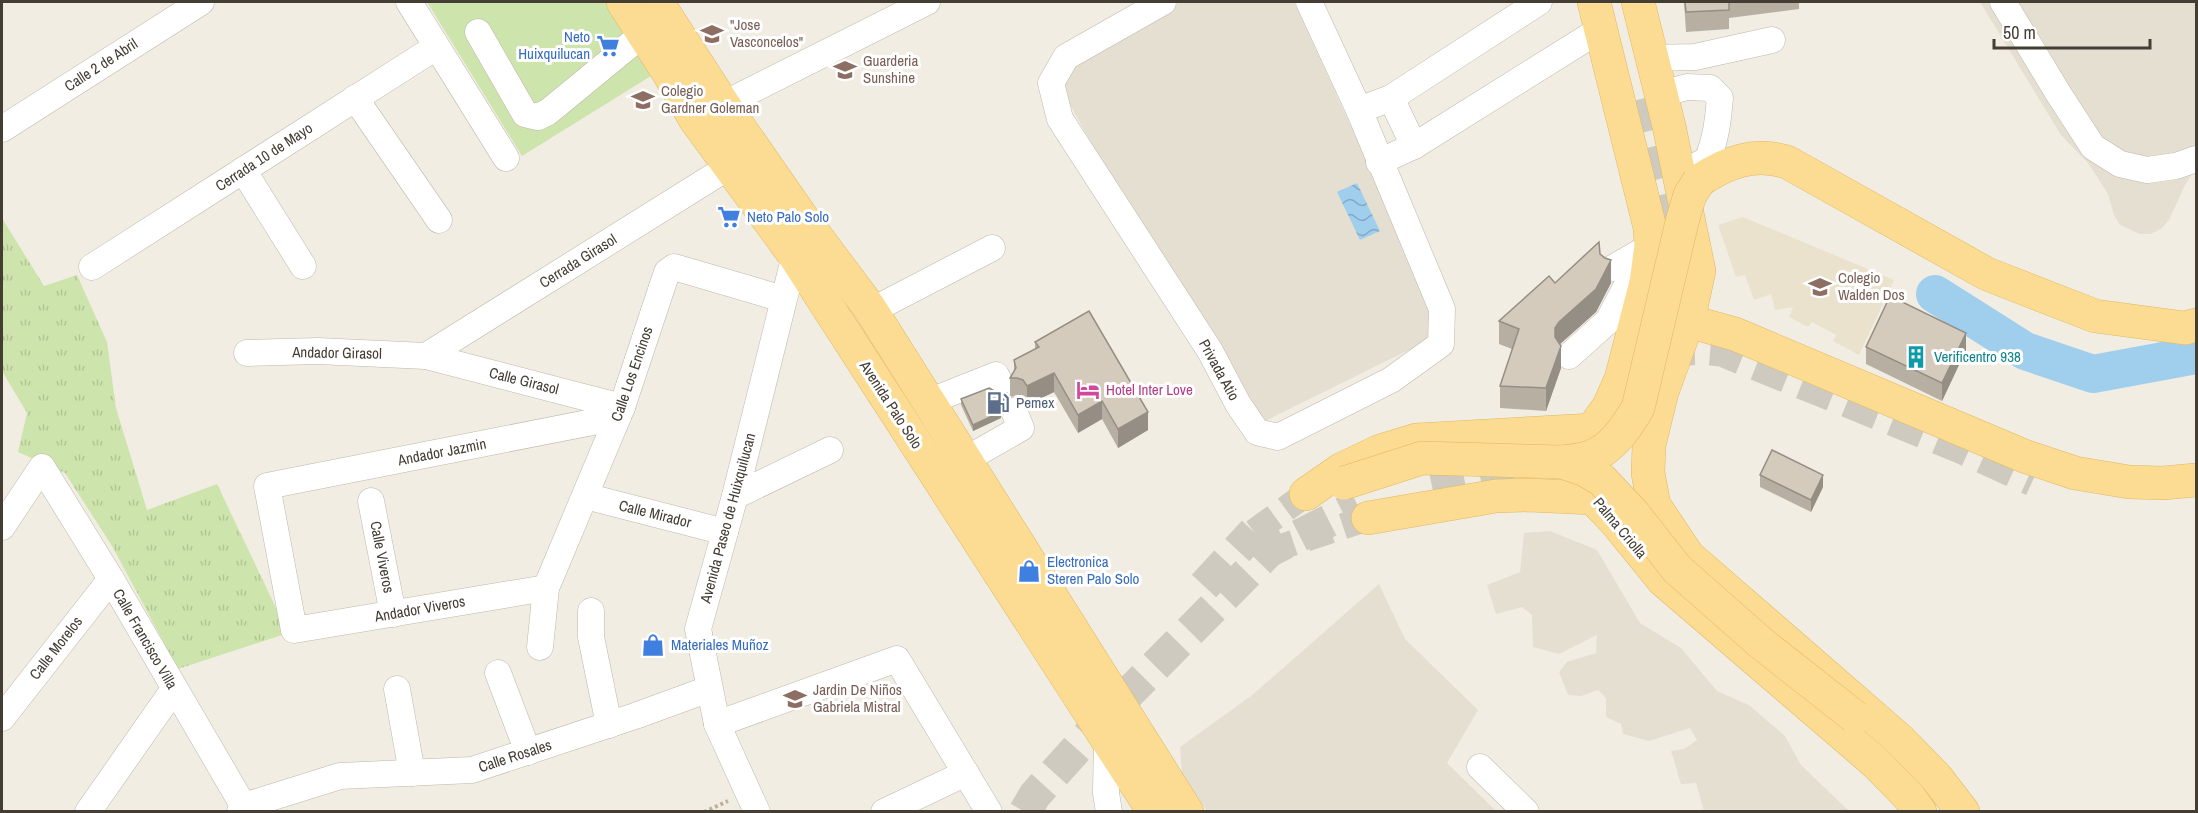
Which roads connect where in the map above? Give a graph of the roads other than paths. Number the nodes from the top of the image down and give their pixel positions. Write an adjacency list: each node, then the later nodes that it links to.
1 (201, 2): 22 (street, Calle 2 de Abril)
2 (409, 2): 15 (street)
3 (623, 2): 13 (main road, Avenida Palo Solo)
4 (657, 2): 21 (main road, Avenida Palo Solo)
5 (927, 2): 21 (street)
6 (1163, 2): 26 (street, Privada Atio)
7 (1309, 2): 20 (street, Privada Atio)
8 (1539, 2): 19 (street)
9 (1638, 2): 16 (main road)
10 (2003, 2): 25 (street)
11 (1604, 11): 17 (main road); 23 (street); 32 (main road, Palma Criolla)
12 (478, 32): 13 (street)
13 (644, 34): 21 (main road, Avenida Palo Solo)
14 (1772, 40): 16 (street)
15 (435, 47): 18 (street, Cerrada 10 de Mayo); 24 (street)
16 (1652, 58): 17 (main road)
17 (1651, 96): 29 (main road); 29 (street)
18 (355, 98): 28 (street, Cerrada 10 de Mayo); 31 (street)
19 (1391, 98): 20 (street); 23 (street)
20 (1359, 110): 26 (street, Privada Atio)
21 (709, 111): 27 (main road, Avenida Palo Solo); 30 (main road, Avenida Palo Solo)
22 (2, 129)
23 (1414, 146): 26 (street)
24 (506, 158)
25 (2196, 159)
26 (1379, 162)
27 (730, 166): 34 (main road, Avenida Palo Solo); 44 (street, Cerrada Girasol)
28 (243, 171): 35 (street); 36 (street, Cerrada 10 de Mayo)
29 (1679, 174): 42 (main road)
30 (803, 219): 34 (street, Avenida Paseo de Huixquilucan); 40 (main road, Avenida Palo Solo)
31 (439, 220)
32 (1651, 246): 37 (street); 39 (main road, Palma Criolla)
33 (992, 248): 40 (street)
34 (795, 256): 38 (street, Avenida Paseo de Huixquilucan); 66 (main road, Avenida Palo Solo)
35 (303, 266)
36 (92, 267)
37 (1613, 268)
38 (783, 299): 49 (street, Calle Los Encinos); 59 (street, Avenida Paseo de Huixquilucan)
39 (1641, 306): 42 (main road); 45 (street); 50 (main road, Palma Criolla)
40 (871, 311): 47 (main road, Avenida Palo Solo)
41 (2196, 325): 53 (main road, bridge)
42 (1681, 340): 55 (main road); 67 (main road)
43 (247, 353): 44 (street, Andador Girasol)
44 (426, 356): 49 (street, Calle Girasol)
45 (1569, 356)
46 (1001, 385): 47 (street)
47 (928, 402): 52 (main road, Avenida Palo Solo)
48 (1014, 411): 52 (street)
49 (620, 412): 58 (street, Calle Los Encinos); 73 (street, Andador Jazmin)
50 (1592, 430): 60 (main road, Palma Criolla); 62 (main road)
51 (830, 450): 59 (street)
52 (965, 460): 64 (main road, Avenida Palo Solo)
53 (1562, 462): 62 (main road, bridge); 82 (main road, bridge)
54 (2033, 480): 57 (main road)
55 (2196, 480)
56 (1432, 486): 62 (main road)
57 (2196, 487)
58 (585, 496): 65 (street, Calle Mirador); 69 (street, Calle Los Encinos)
59 (735, 496): 65 (street, Avenida Paseo de Huixquilucan)
60 (1593, 498): 62 (main road); 70 (main road, Palma Criolla)
61 (371, 501): 72 (street, Calle Viveros)
62 (1357, 502)
63 (2, 527): 68 (street, Calle Francisco Villa)
64 (1009, 528): 66 (main road); 95 (main road, Avenida Palo Solo)
65 (725, 532): 76 (street, Avenida Paseo de Huixquilucan)
66 (981, 546): 83 (main road, Avenida Palo Solo)
67 (1708, 574): 70 (main road); 82 (main road)
68 (111, 579): 77 (street, Calle Francisco Villa); 79 (street, Calle Morelos)
69 (546, 588): 72 (street, Andador Viveros); 74 (street, Calle Los Encinos)
70 (1689, 602): 97 (main road, Palma Criolla)
71 (591, 611): 81 (street)
72 (393, 614): 73 (street, Andador Viveros)
73 (294, 630)
74 (540, 647)
75 (498, 673): 84 (street)
76 (709, 688): 80 (street, Avenida Paseo de Huixquilucan); 81 (street, Calle Rosales)
77 (174, 689): 88 (street, Calle Francisco Villa); 89 (street)
78 (397, 689): 86 (street)
79 (2, 718)
80 (717, 724): 87 (street); 90 (street, Avenida Paseo de Huixquilucan)
81 (609, 725): 84 (street, Calle Rosales)
82 (1899, 739): 98 (main road)
83 (1107, 740): 93 (street); 94 (main road, Avenida Palo Solo)
84 (528, 752): 86 (street, Calle Rosales)
85 (1480, 767): 96 (street)
86 (412, 772): 88 (street, Calle Rosales)
87 (966, 773): 91 (street); 92 (street)
88 (244, 810)
89 (88, 812)
90 (757, 812)
91 (884, 812)
92 (989, 812)
93 (1109, 812)
94 (1154, 812)
95 (1187, 812)
96 (1526, 812)
97 (1920, 812)
98 (1963, 812)

